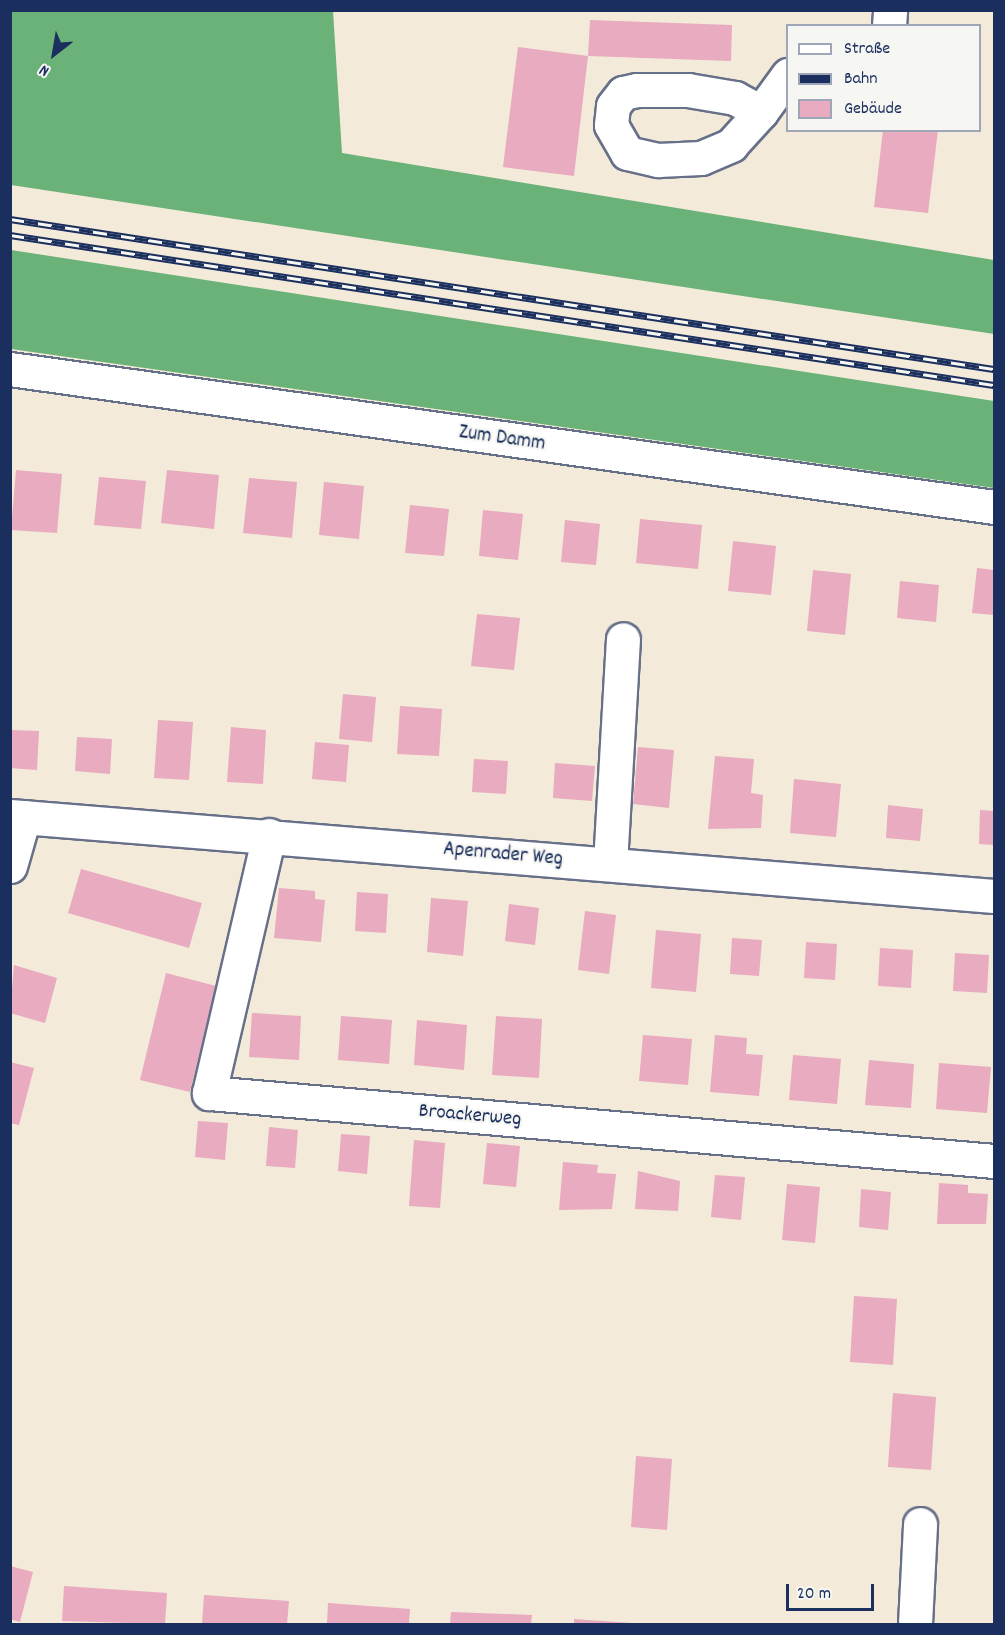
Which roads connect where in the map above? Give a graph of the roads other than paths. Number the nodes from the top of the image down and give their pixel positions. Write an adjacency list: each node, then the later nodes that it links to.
1 (786, 78): 2 (street)
2 (761, 112)
3 (10, 369): 4 (street, Zum Damm)
4 (994, 507)
5 (623, 639): 8 (street)
6 (17, 816): 7 (street, Apenrader Weg); 9 (street)
7 (269, 835): 8 (street, Apenrader Weg); 11 (street, Broackerweg)
8 (610, 864): 10 (street, Apenrader Weg)
9 (10, 866)
10 (994, 896)
11 (994, 1161)
12 (920, 1524): 13 (street)
13 (915, 1624)

